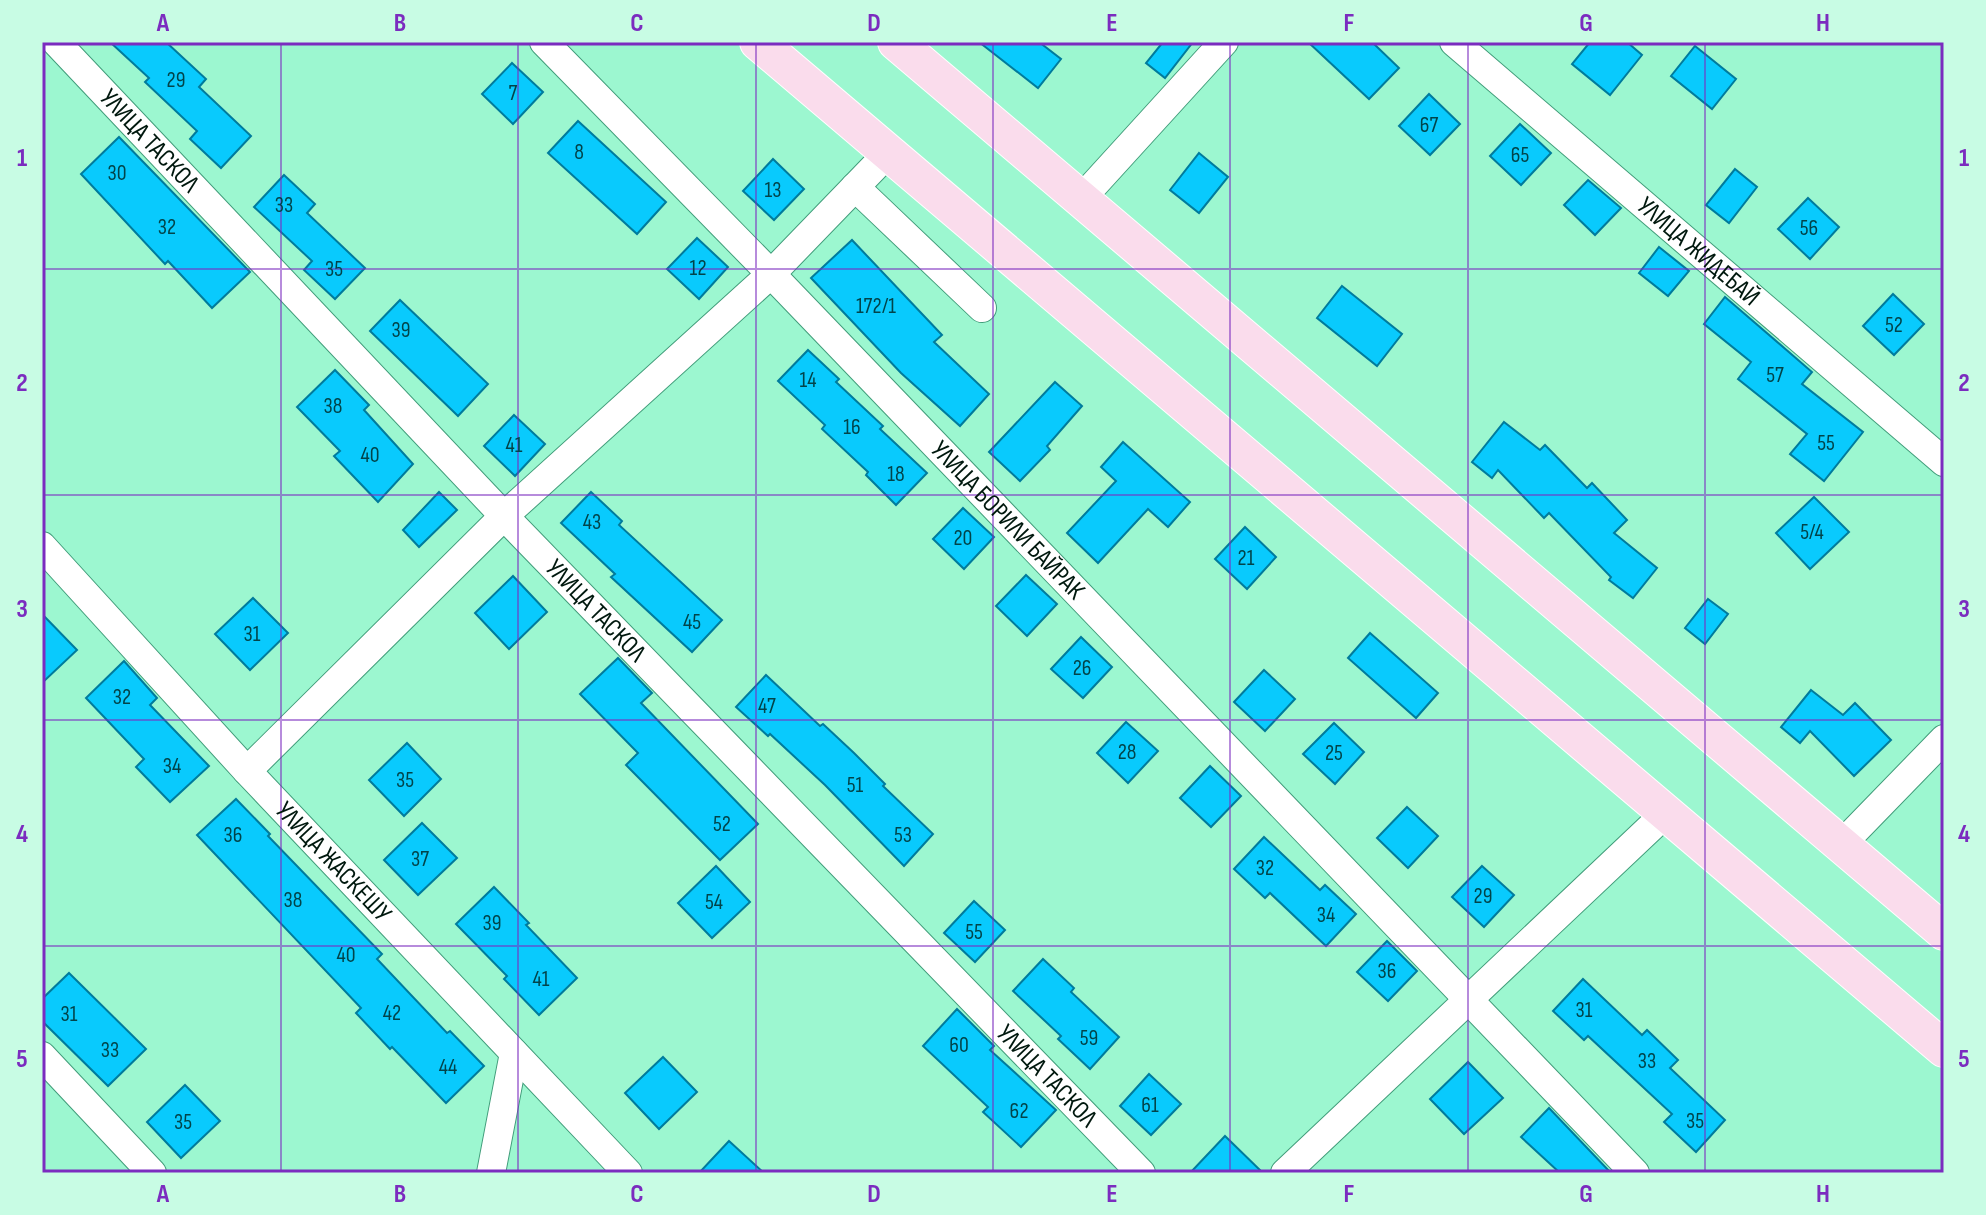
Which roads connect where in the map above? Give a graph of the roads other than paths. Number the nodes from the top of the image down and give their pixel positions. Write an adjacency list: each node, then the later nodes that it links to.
1 (56, 42): 13 (street, УЛИЦА ТАСКОЛ)
2 (544, 42): 10 (street, УЛИЦА БОРИЛИ БАЙРАК)
3 (758, 42): 7 (main road)
4 (896, 42): 9 (main road)
5 (1224, 42): 9 (street)
6 (1454, 42): 12 (street, УЛИЦА ЖИДЕБАЙ)
7 (888, 153): 8 (street); 17 (main road)
8 (855, 187): 10 (street); 11 (street)
9 (1081, 199): 18 (main road)
10 (771, 274): 13 (street); 20 (street, УЛИЦА БОРИЛИ БАЙРАК)
11 (982, 308)
12 (1944, 462)
13 (504, 516): 16 (street); 27 (street, УЛИЦА ТАСКОЛ)
14 (42, 546): 16 (street, УЛИЦА ЖАСКЕШУ)
15 (1944, 739): 18 (street)
16 (247, 771): 22 (street, УЛИЦА ЖАСКЕШУ)
17 (1666, 813): 20 (street); 21 (main road)
18 (1841, 845): 19 (main road)
19 (1944, 932)
20 (1469, 1000): 28 (street); 29 (street, УЛИЦА БОРИЛИ БАЙРАК)
21 (1944, 1049)
22 (514, 1053): 25 (street); 26 (street, УЛИЦА ЖАСКЕШУ)
23 (42, 1056): 24 (street)
24 (152, 1173)
25 (491, 1173)
26 (628, 1173)
27 (1141, 1173)
28 (1285, 1173)
29 (1635, 1173)

